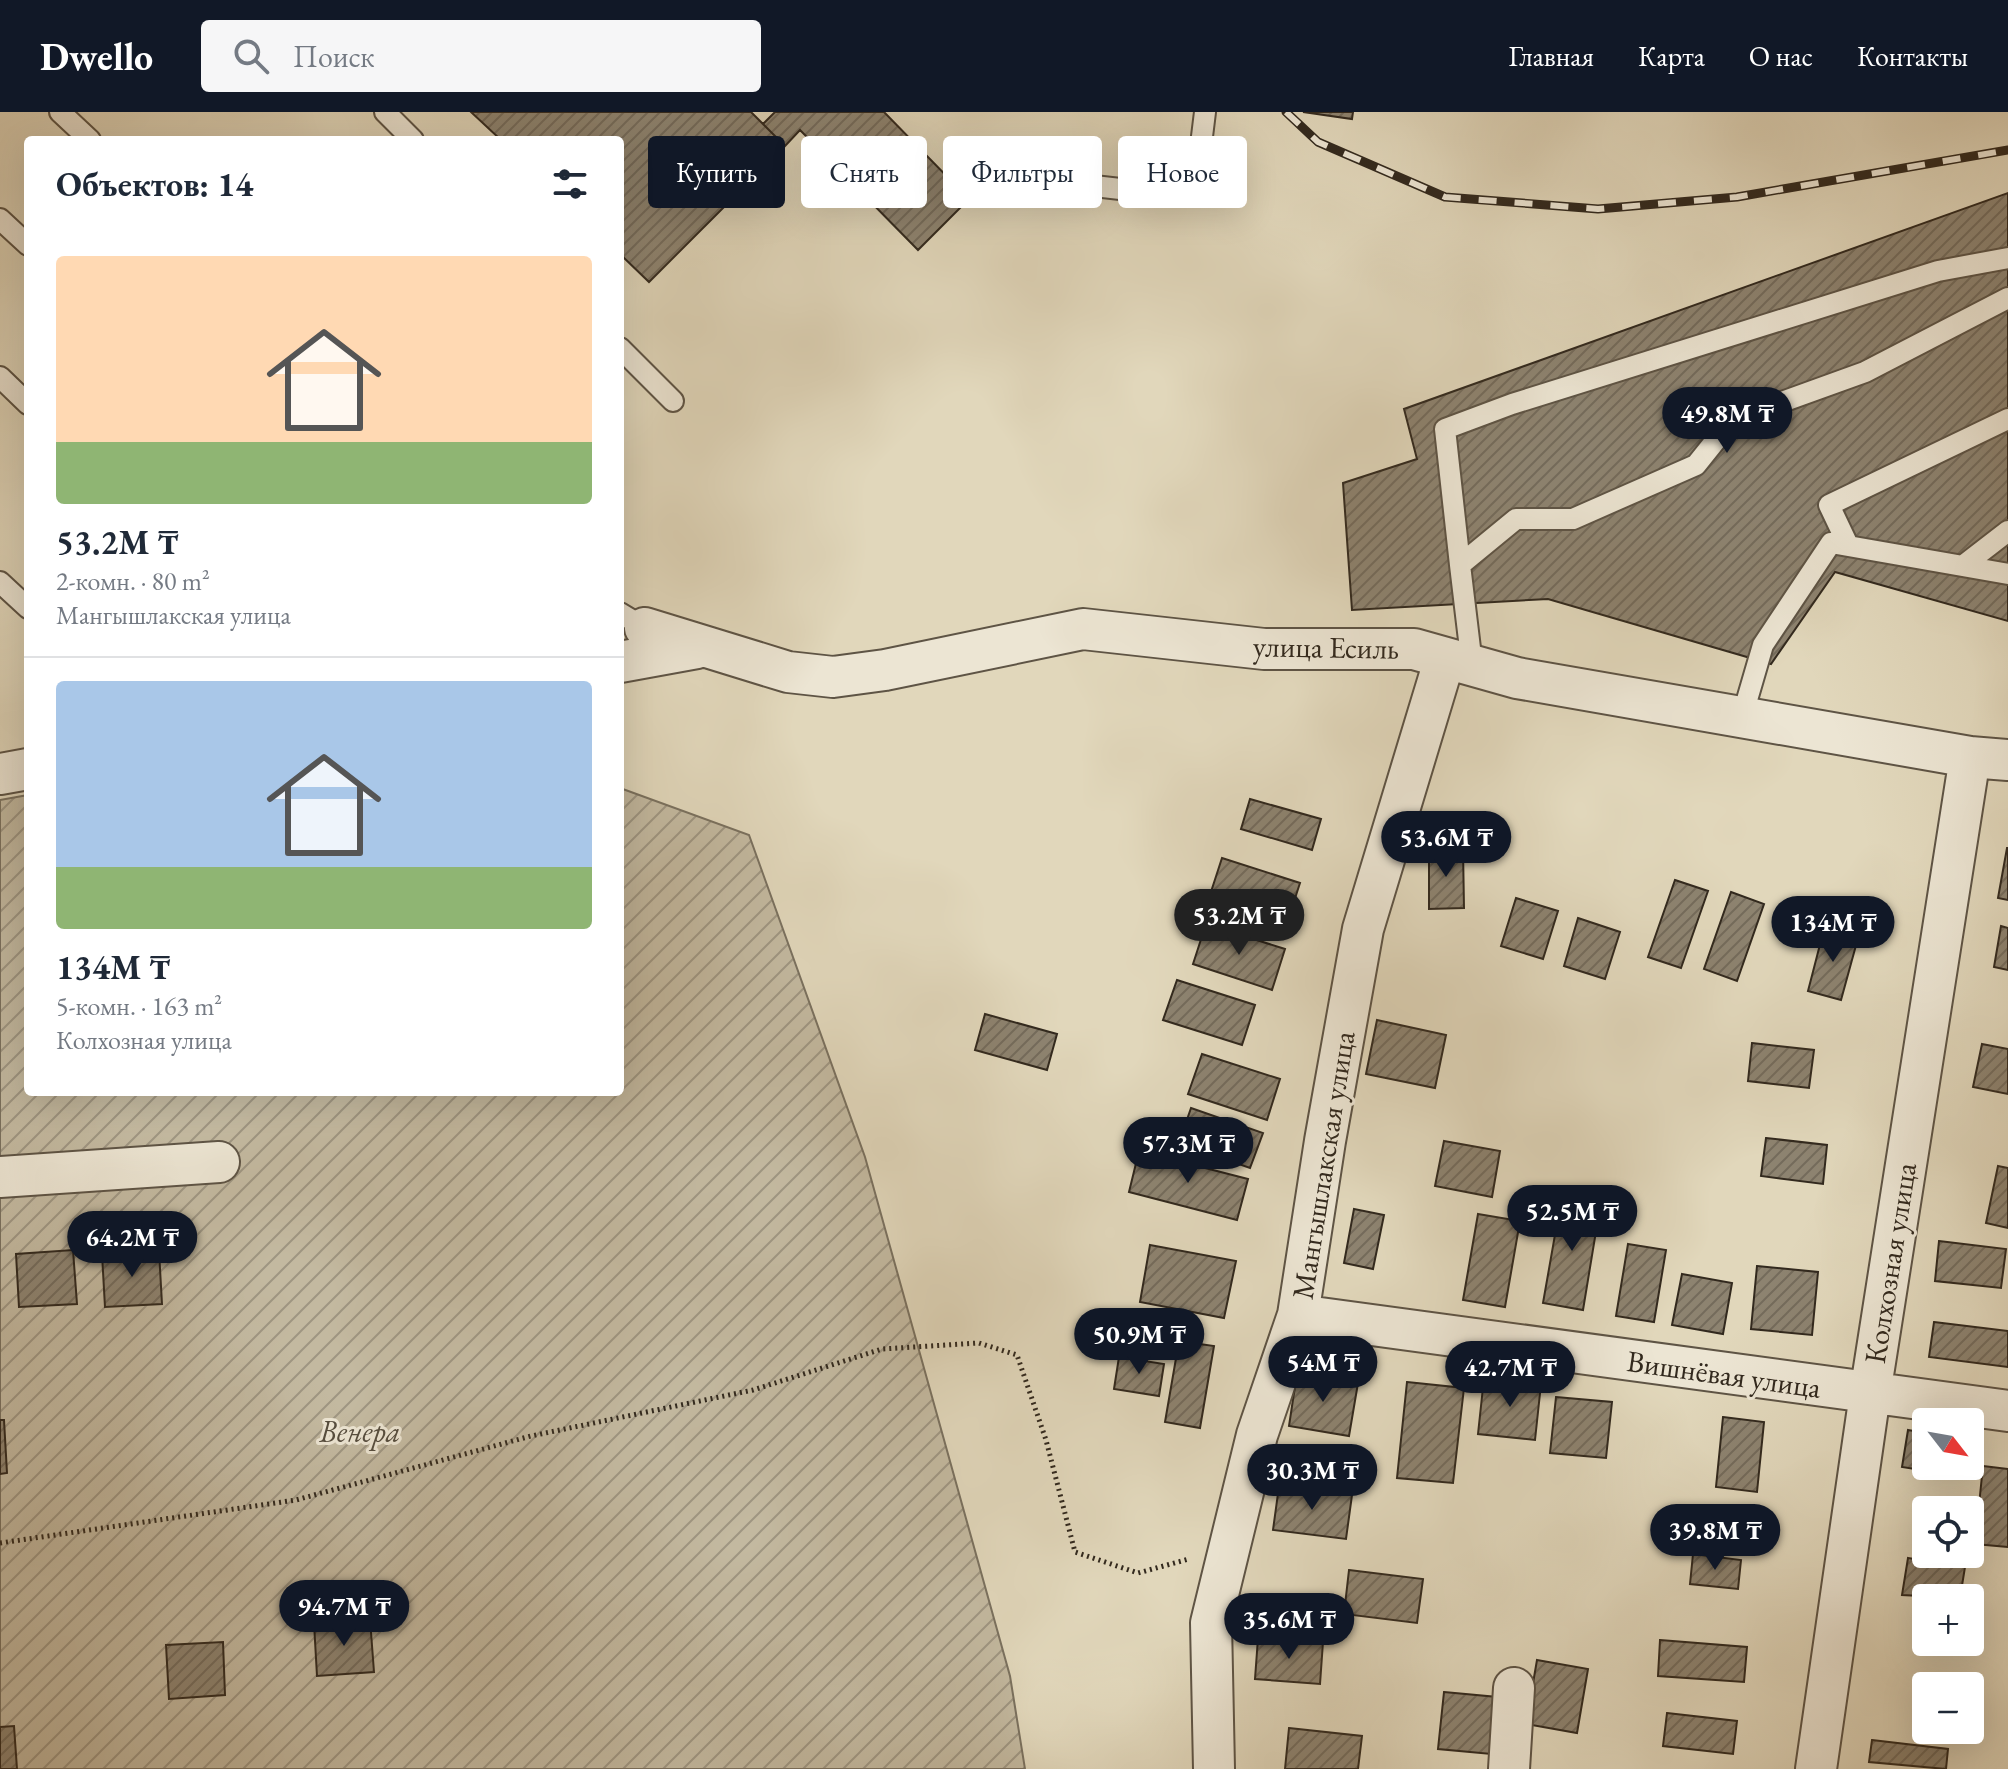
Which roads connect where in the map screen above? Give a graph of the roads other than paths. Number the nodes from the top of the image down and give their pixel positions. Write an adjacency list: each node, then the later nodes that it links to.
1 (60, 112): 4 (lane)
2 (385, 112): 5 (lane)
3 (1205, 112): 6 (lane)
4 (86, 136)
5 (409, 136)
6 (1102, 187)
7 (0, 219): 8 (lane)
8 (24, 241)
9 (2008, 258): 18 (lane)
10 (2008, 298): 18 (lane)
11 (624, 352): 14 (lane)
12 (0, 377): 13 (lane)
13 (24, 400)
14 (673, 401)
15 (2008, 419): 17 (lane)
16 (2008, 531): 19 (lane)
17 (1848, 545): 19 (lane); 27 (lane)
18 (1460, 565): 26 (lane)
19 (1964, 565): 20 (lane)
20 (2008, 574)
21 (0, 582): 22 (lane)
22 (24, 604)
23 (632, 621): 24 (street, улица Есиль)
24 (704, 646): 25 (street); 26 (street, улица Есиль)
25 (624, 661)
26 (1459, 662): 27 (street, улица Есиль); 33 (street, Мангышлакская улица)
27 (1742, 717): 28 (street, улица Есиль)
28 (1989, 758): 34 (street, Колхозная улица)
29 (24, 770): 30 (street)
30 (0, 774)
31 (219, 1162): 32 (street)
32 (0, 1177)
33 (1298, 1315): 34 (street, Вишнёвая улица); 37 (street, Мангышлакская улица)
34 (1870, 1394): 35 (street, Вишнёвая улица); 39 (street, Колхозная улица)
35 (2008, 1411)
36 (1514, 1688): 38 (street)
37 (1214, 1769)
38 (1509, 1769)
39 (1816, 1769)

